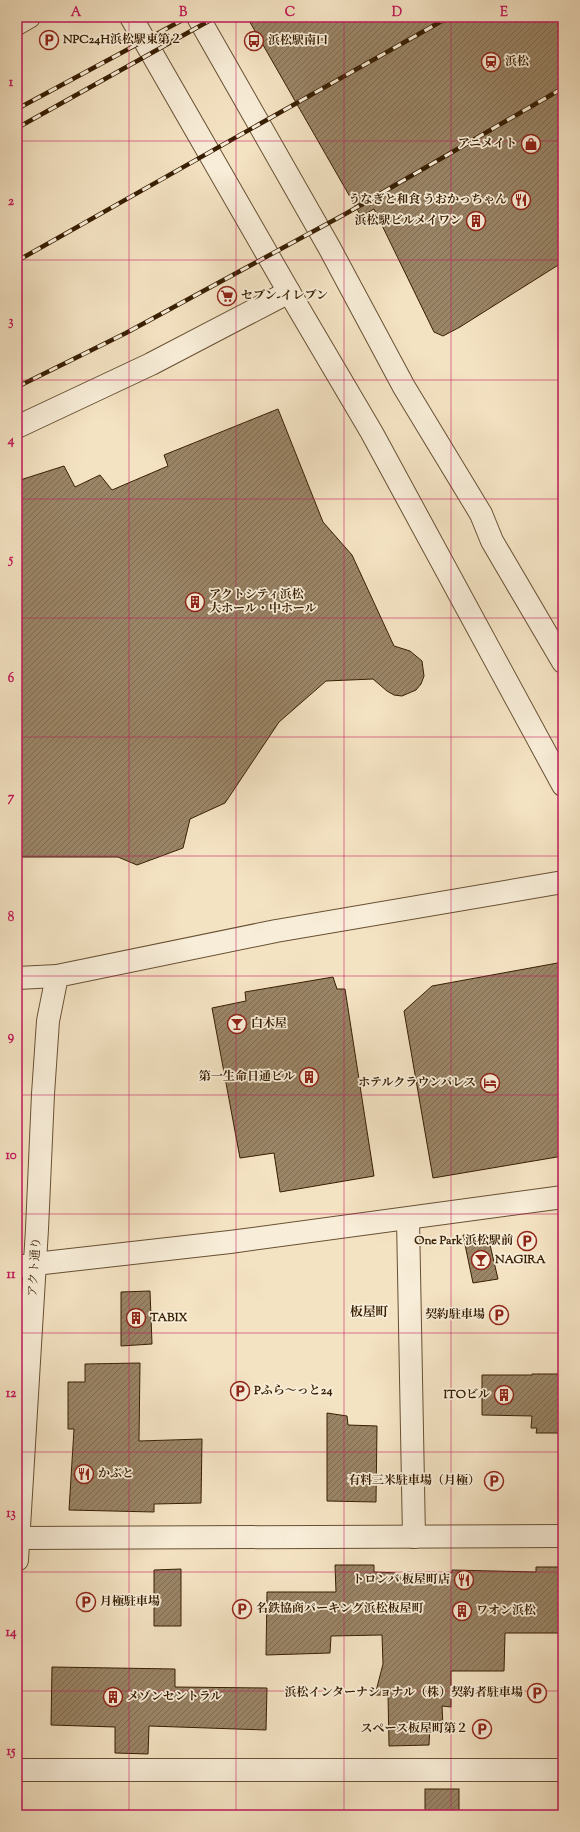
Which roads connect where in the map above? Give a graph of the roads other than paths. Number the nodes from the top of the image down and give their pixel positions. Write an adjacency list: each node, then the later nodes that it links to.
1 (29, 17): 4 (street)
2 (131, 17): 5 (street)
3 (198, 17): 7 (street)
4 (17, 24)
5 (289, 292): 6 (street); 8 (street)
6 (17, 426)
7 (563, 662)
8 (563, 785)
9 (563, 882): 10 (street)
10 (57, 976): 11 (street); 14 (street, アクト通り)
11 (17, 978)
12 (563, 1197): 13 (street)
13 (408, 1219): 14 (street); 16 (street)
14 (26, 1266): 17 (street, アクト通り)
15 (563, 1536): 16 (street)
16 (414, 1537): 17 (street)
17 (18, 1538): 18 (street, アクト通り)
18 (17, 1560)
19 (17, 1770): 20 (street)
20 (563, 1770)

